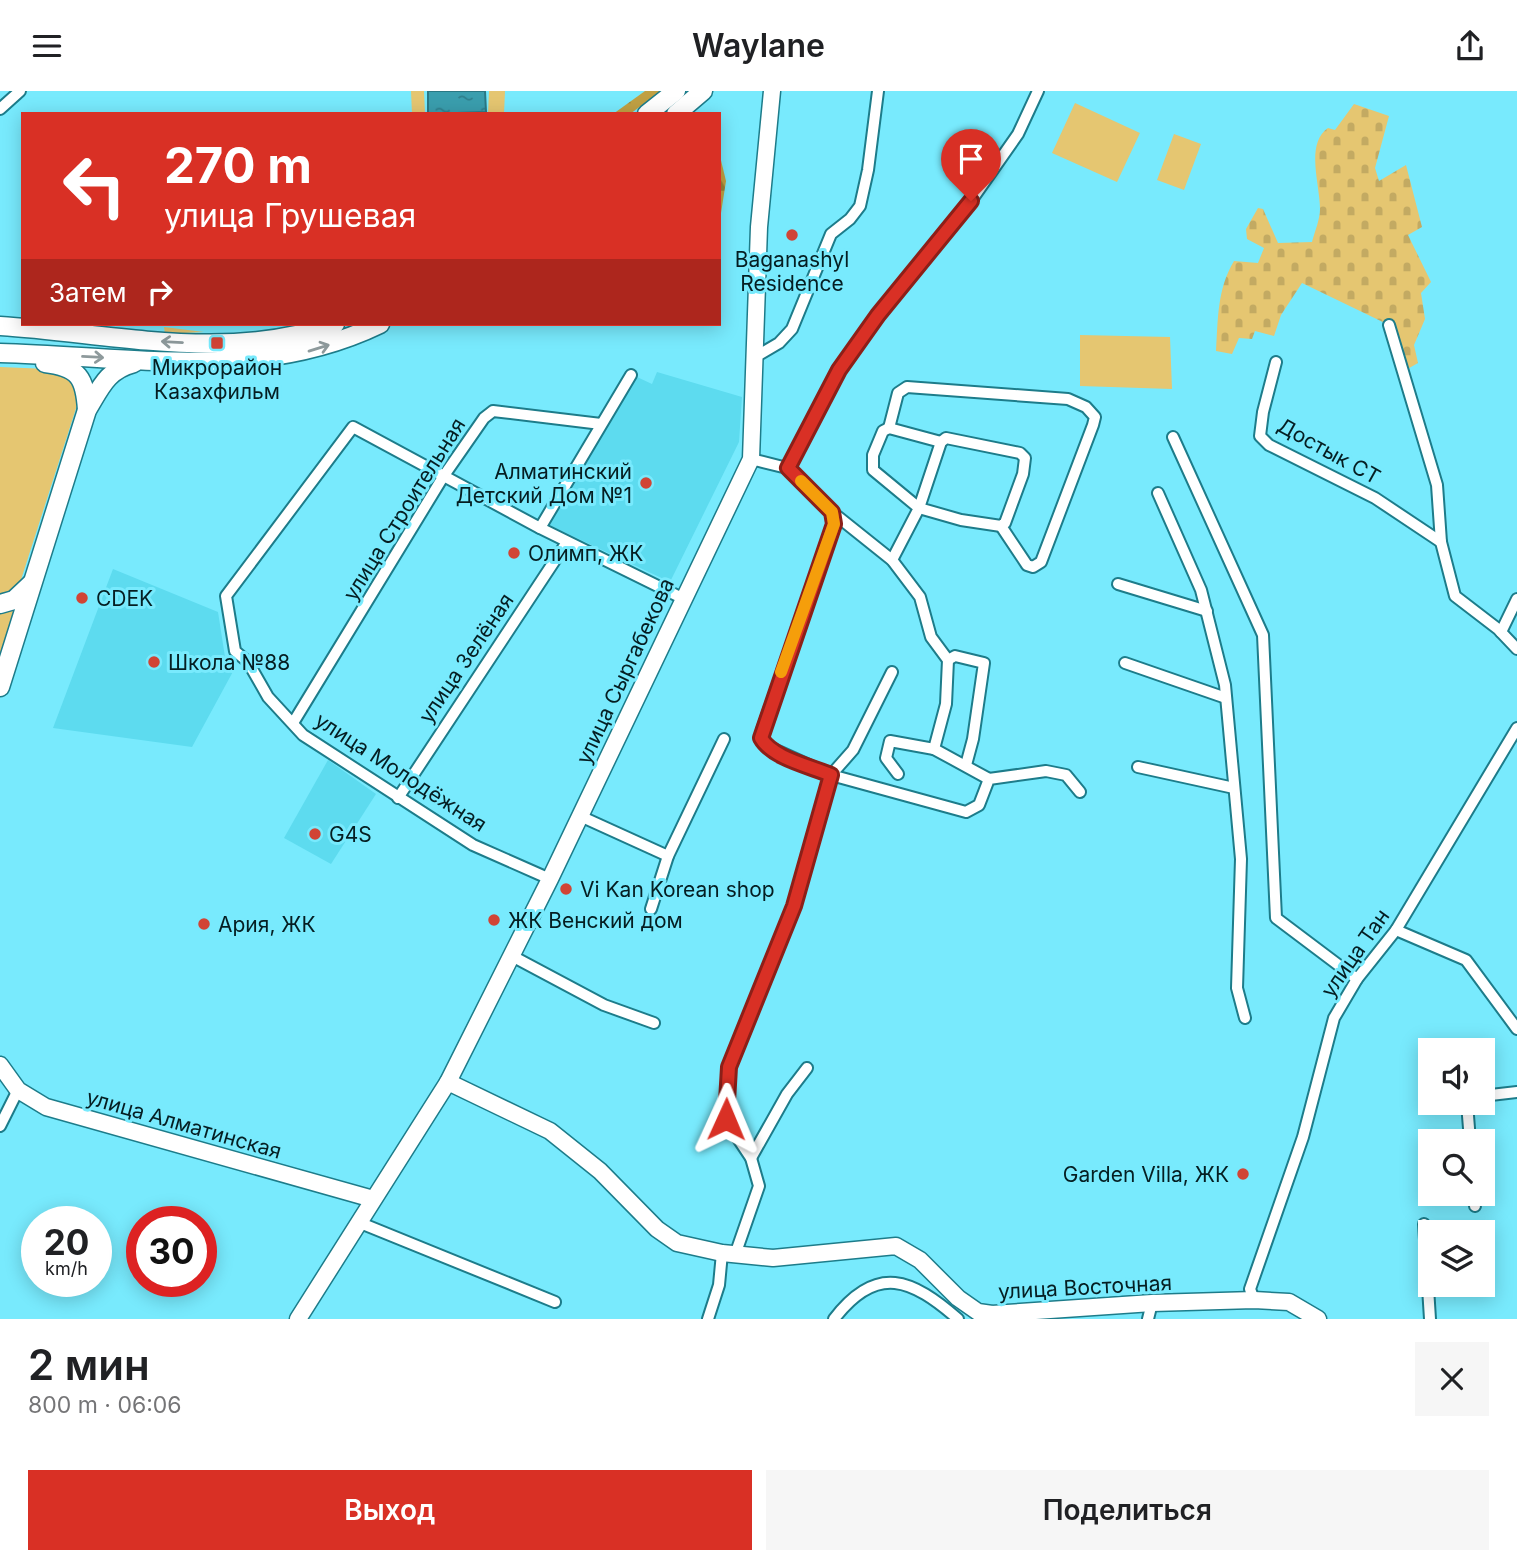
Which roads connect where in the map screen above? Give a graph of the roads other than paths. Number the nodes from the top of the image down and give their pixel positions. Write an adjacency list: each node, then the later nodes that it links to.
1 (20, 91): 7 (street)
2 (676, 91): 8 (main road)
3 (703, 91): 9 (main road)
4 (772, 91): 17 (street, улица Сыргабекова)
5 (878, 91): 17 (street)
6 (1038, 91): 28 (street)
7 (0, 109)
8 (650, 112)
9 (678, 112)
10 (1389, 325): 36 (street)
11 (0, 326): 15 (main road)
12 (328, 326): 15 (main road, one-way to 15)
13 (375, 326): 19 (main road, one-way to 13)
14 (0, 333): 15 (main road)
15 (110, 338)
16 (0, 353): 19 (main road, one-way to 19)
17 (755, 357): 27 (street, улица Сыргабекова)
18 (0, 359): 22 (main road)
19 (150, 360): 22 (main road)
20 (1276, 362): 36 (street, Достык СТ)
21 (631, 375): 23 (street)
22 (87, 409): 38 (main road)
23 (601, 424): 29 (street, улица Строительная); 34 (street)
24 (889, 428): 26 (street); 31 (street); 33 (street)
25 (1173, 437): 69 (street)
26 (941, 442): 31 (street); 33 (street)
27 (751, 459): 28 (street); 40 (street, улица Сыргабекова)
28 (788, 468): 32 (street)
29 (443, 477): 34 (street); 51 (street, улица Строительная); 51 (street, улица Молодёжная)
30 (1158, 493): 43 (street)
31 (919, 507): 33 (street); 37 (street)
32 (832, 512): 37 (street); 58 (street)
33 (1001, 526)
34 (540, 528): 35 (street)
35 (567, 542): 40 (street); 62 (street, улица Зелёная)
36 (1441, 542): 44 (street)
37 (892, 560): 46 (street)
38 (31, 584): 42 (main road); 49 (main road)
39 (1118, 584): 43 (street)
40 (682, 598): 63 (street, улица Сыргабекова)
41 (1517, 599): 44 (street)
42 (0, 604)
43 (1207, 611): 50 (street)
44 (1501, 632): 45 (street)
45 (1517, 649)
46 (948, 660): 54 (street); 55 (street)
47 (1125, 663): 50 (street)
48 (892, 672): 58 (street)
49 (0, 687)
50 (1226, 698): 60 (street)
51 (293, 723): 62 (street, улица Молодёжная)
52 (1517, 728): 67 (street, улица Тан)
53 (723, 739): 64 (street)
54 (934, 749): 55 (street); 57 (street)
55 (965, 765): 59 (street)
56 (1138, 767): 60 (street)
57 (898, 774)
58 (831, 775): 59 (street); 80 (street)
59 (989, 779): 61 (street)
60 (1234, 788): 70 (street)
61 (1080, 792)
62 (398, 798): 65 (street, улица Молодёжная)
63 (580, 816): 64 (street); 65 (street, улица Сыргабекова)
64 (668, 856): 66 (street)
65 (550, 879): 68 (street, улица Сыргабекова)
66 (651, 909)
67 (1396, 930): 69 (street, улица Тан); 72 (street)
68 (512, 956): 71 (street); 75 (street, улица Сыргабекова)
69 (1357, 979): 85 (street, улица Тан)
70 (1245, 1018)
71 (654, 1023)
72 (1517, 1028)
73 (0, 1065): 76 (street, улица Алматинская)
74 (807, 1067): 80 (street)
75 (448, 1082): 81 (street, улица Сыргабекова); 83 (street, улица Восточная)
76 (18, 1090): 79 (street); 81 (street, улица Алматинская)
77 (1517, 1092): 78 (street)
78 (1495, 1094)
79 (0, 1126)
80 (751, 1158): 83 (street)
81 (373, 1199): 82 (street, улица Сыргабекова)
82 (358, 1222): 86 (street); 89 (street, улица Сыргабекова)
83 (728, 1254): 88 (street, улица Восточная); 90 (street)
84 (1429, 1297): 95 (street)
85 (1254, 1300): 87 (street, улица Восточная); 94 (street, улица Восточная)
86 (555, 1302)
87 (1152, 1303): 88 (street, улица Восточная); 93 (street)
88 (977, 1315)
89 (298, 1319)
90 (708, 1319)
91 (834, 1319): 92 (street)
92 (958, 1319)
93 (1148, 1319)
94 (1318, 1319)
95 (1430, 1319)

